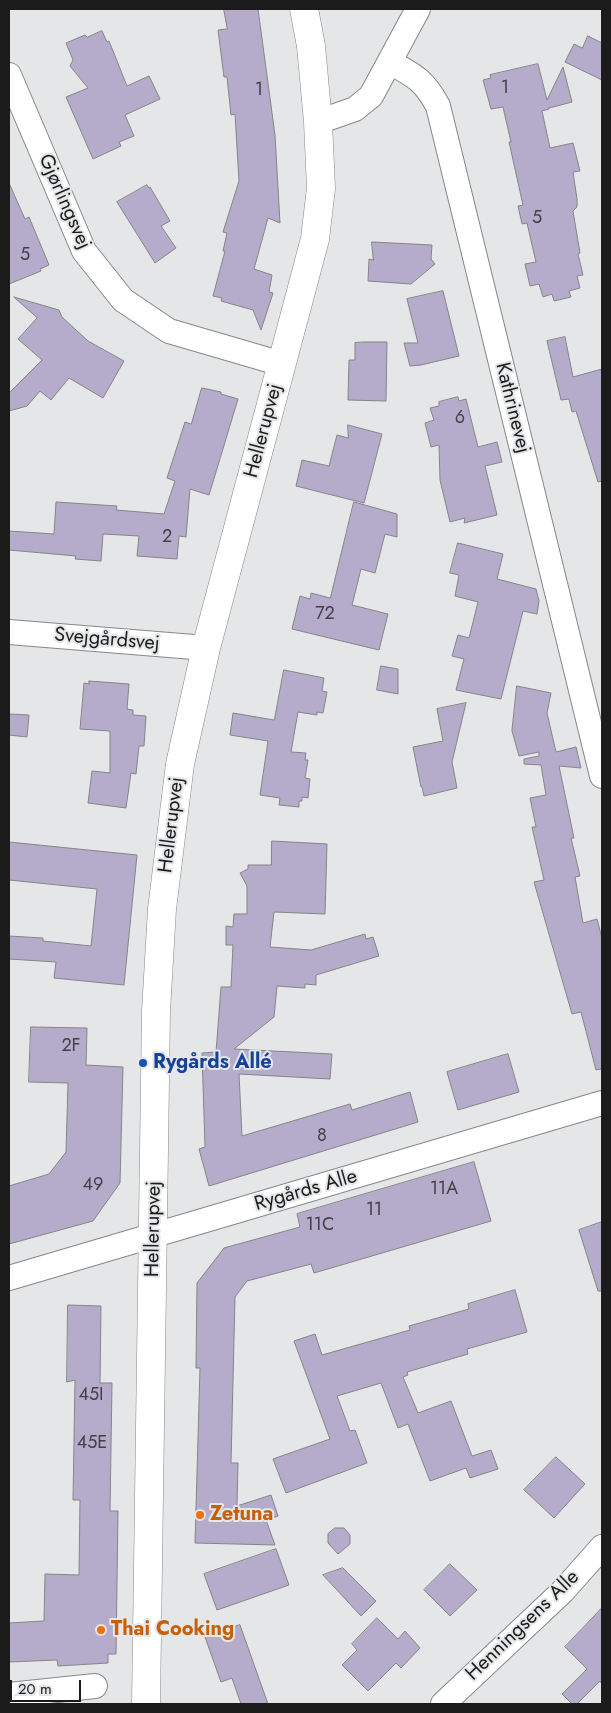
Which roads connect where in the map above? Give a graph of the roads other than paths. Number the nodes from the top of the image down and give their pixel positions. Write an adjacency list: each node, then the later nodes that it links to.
1 (304, 9): 5 (street, Hellerupvej)
2 (418, 9): 3 (street)
3 (390, 62): 5 (street); 9 (street, Kathrinevej)
4 (9, 75): 6 (street, Gjørlingsvej)
5 (318, 122): 6 (street, Hellerupvej)
6 (282, 364): 8 (street, Hellerupvej)
7 (9, 632): 8 (street, Svejgårdsvej)
8 (206, 648): 11 (street, Hellerupvej)
9 (602, 776)
10 (602, 1104): 11 (street, Rygårds Alle)
11 (154, 1236): 12 (street, Rygårds Alle); 16 (street, Hellerupvej)
12 (9, 1278)
13 (602, 1547): 17 (street, Henningsens Alle)
14 (95, 1686): 15 (street)
15 (9, 1695)
16 (146, 1704)
17 (443, 1704)

